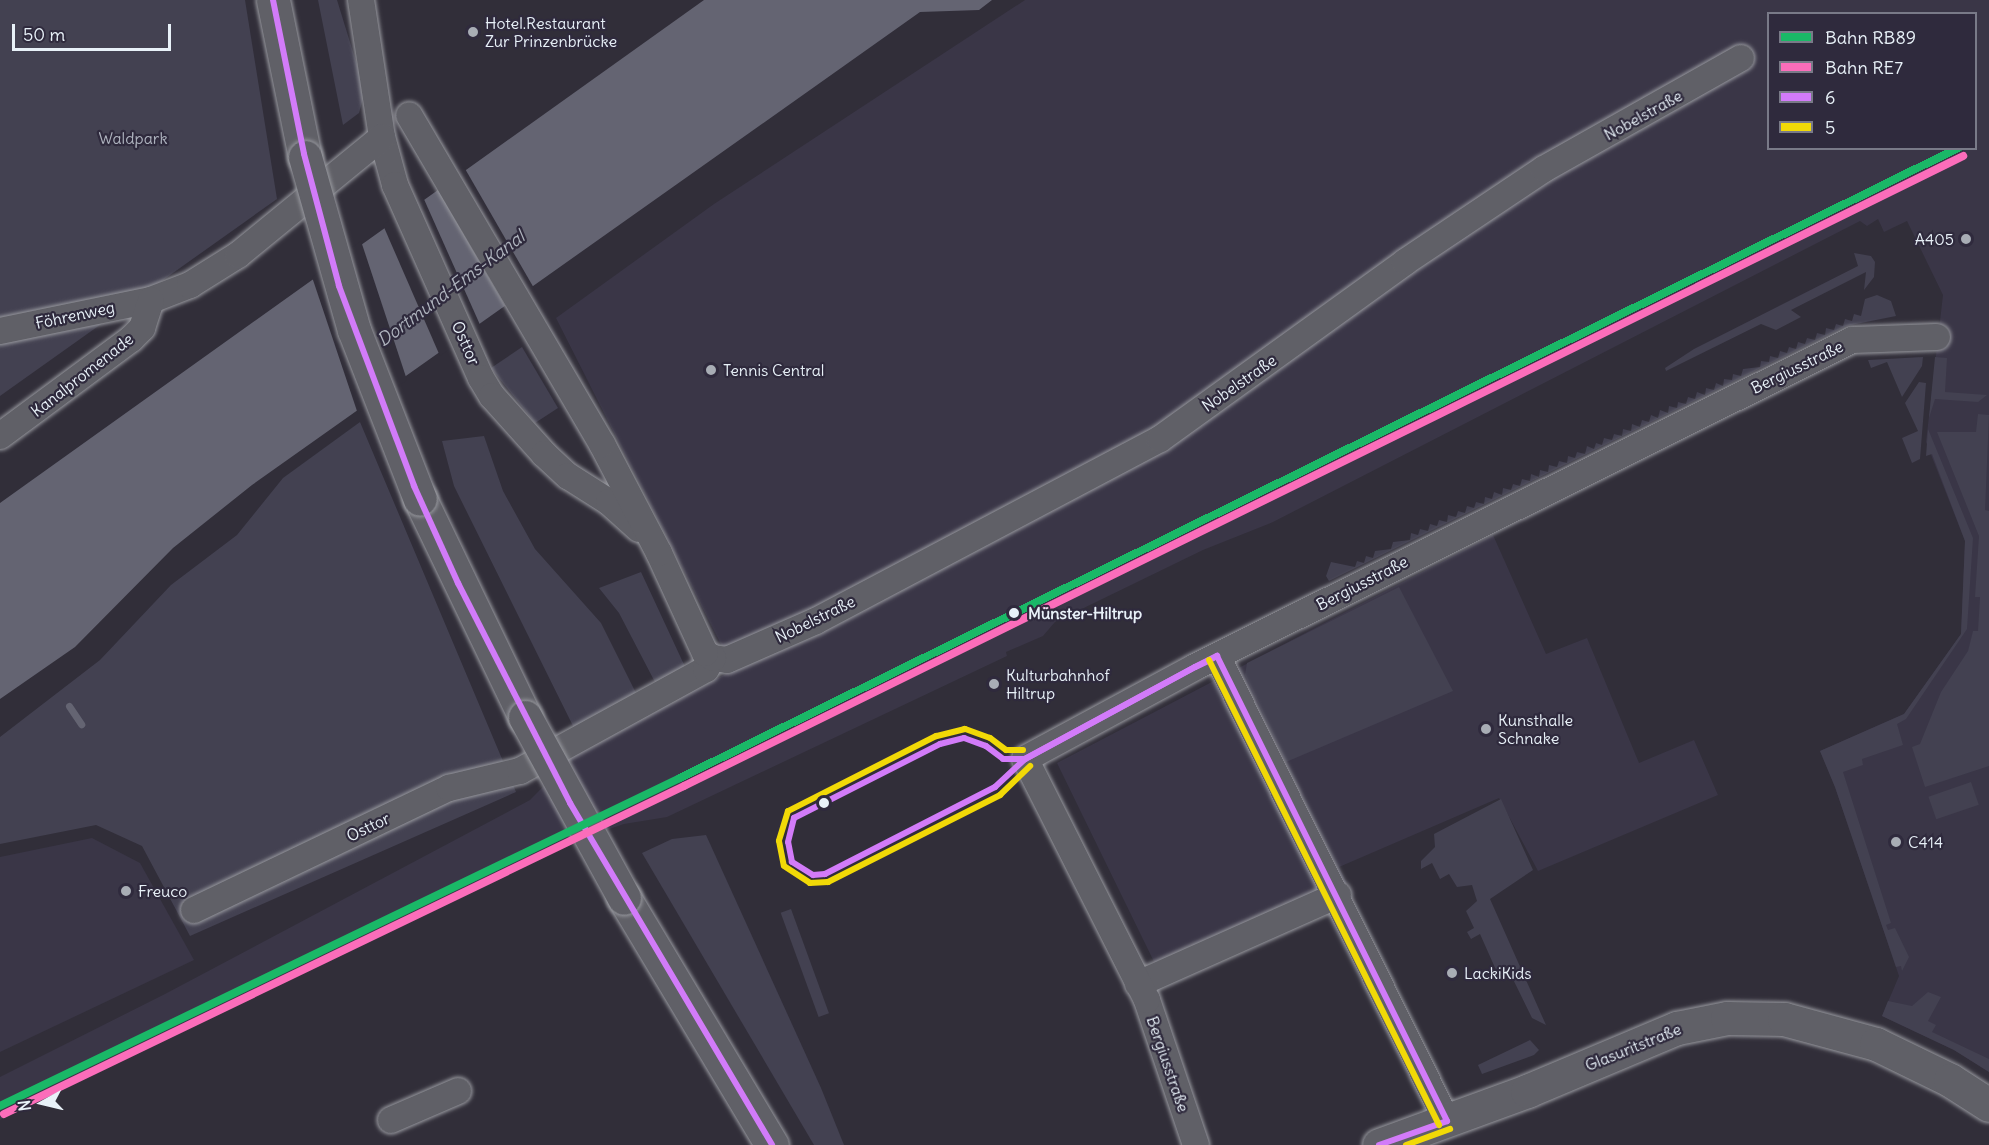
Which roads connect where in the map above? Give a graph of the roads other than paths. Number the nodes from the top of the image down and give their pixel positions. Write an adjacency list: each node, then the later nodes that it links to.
1 (273, 0): 20 (main road, bridge)
2 (361, 0): 5 (street, Osttor)
3 (1740, 58): 12 (street, Nobelstraße)
4 (410, 115): 10 (street, Osttor)
5 (382, 137): 6 (street); 10 (street, Osttor)
6 (151, 300): 7 (street, Föhrenweg); 9 (street, Kanalpromenade)
7 (0, 332)
8 (1937, 337): 11 (street, Bergiusstraße)
9 (0, 436)
10 (659, 553): 12 (street, Osttor)
11 (1217, 656): 13 (street); 15 (street, Bergiusstraße)
12 (712, 658): 14 (street, Osttor)
13 (1338, 895): 15 (street); 19 (street)
14 (194, 910)
15 (1140, 987): 21 (street, Bergiusstraße)
16 (458, 1091): 18 (street)
17 (1989, 1105): 19 (main road, Glasuritstraße)
18 (391, 1120)
19 (1448, 1121): 22 (main road, Glasuritstraße)
20 (772, 1145)
21 (1196, 1145)
22 (1379, 1145)

